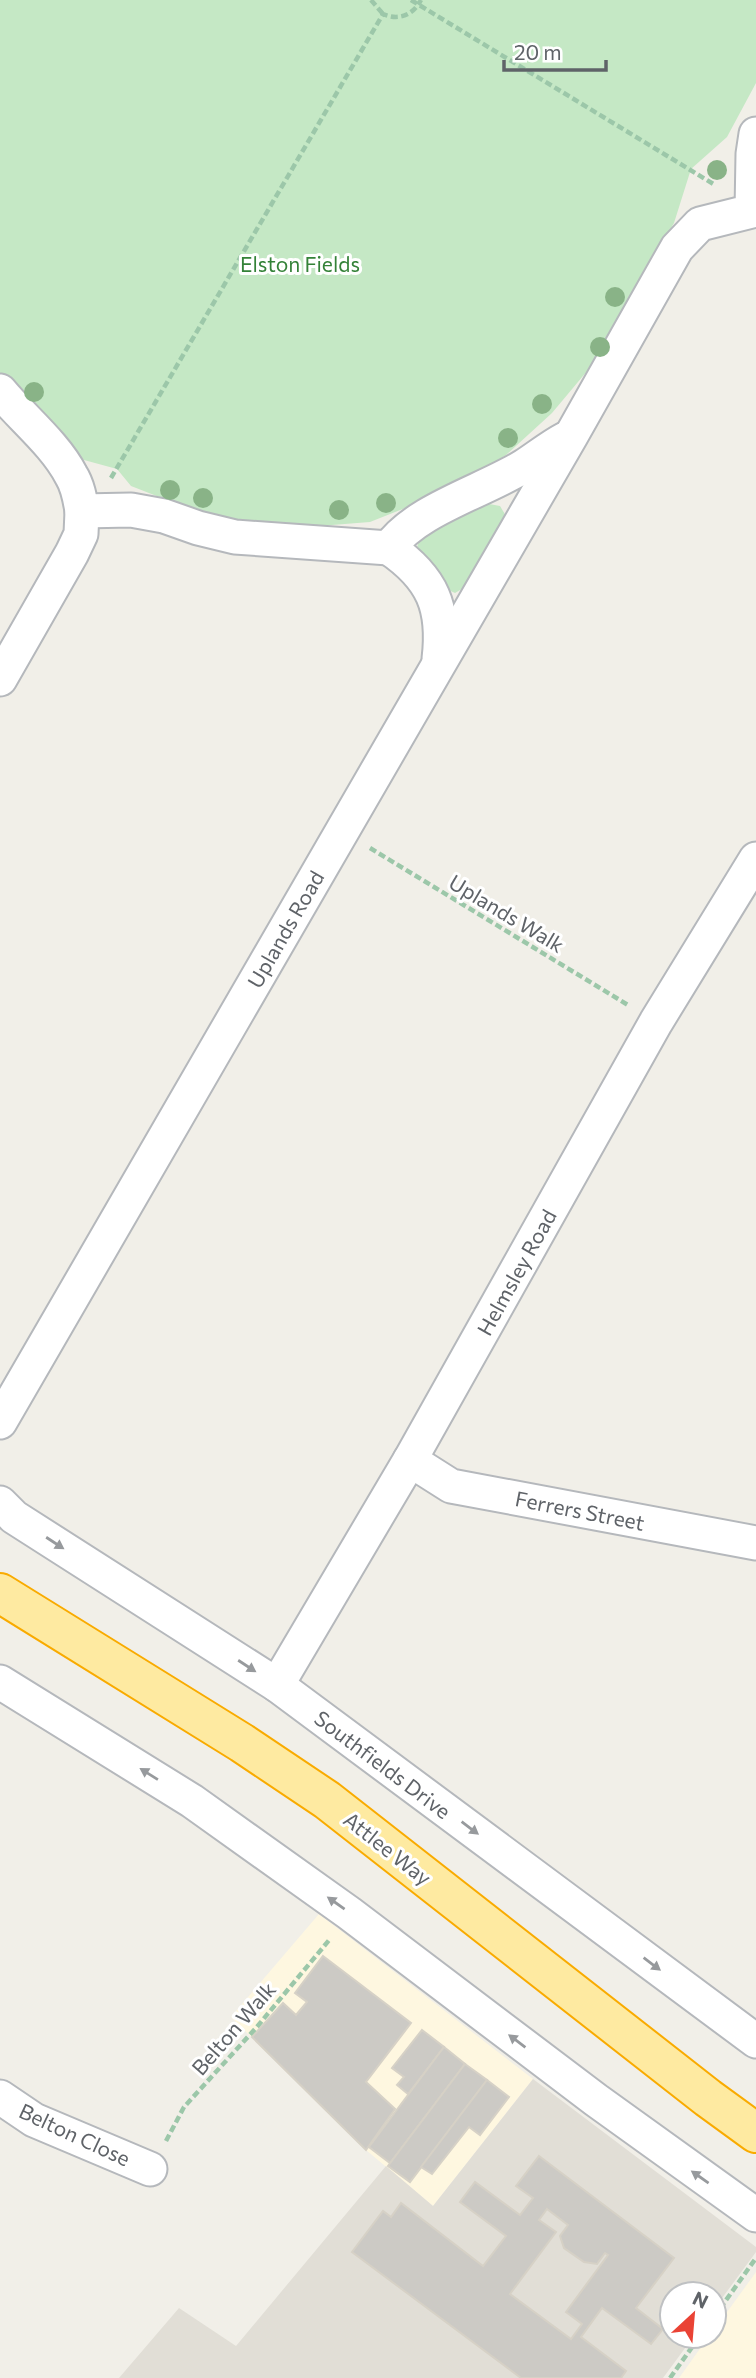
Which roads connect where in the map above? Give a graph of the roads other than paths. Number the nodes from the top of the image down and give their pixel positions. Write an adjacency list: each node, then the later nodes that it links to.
1 (756, 134): 2 (street)
2 (754, 212): 4 (street)
3 (0, 391): 5 (street)
4 (570, 436): 6 (street); 7 (street, Uplands Road)
5 (87, 511): 6 (street); 8 (street)
6 (389, 548): 7 (street)
7 (438, 662): 10 (street, Uplands Road)
8 (0, 679)
9 (756, 859): 11 (street, Helmsley Road)
10 (0, 1422)
11 (410, 1460): 13 (street, Ferrers Street); 16 (street, Helmsley Road)
12 (0, 1503): 16 (street, Southfields Drive, one-way to 16)
13 (756, 1543)
14 (0, 1593): 19 (highway, Attlee Way)
15 (0, 1682): 21 (street, one-way to 15)
16 (277, 1685): 17 (street, Southfields Drive, one-way to 17)
17 (756, 2041)
18 (0, 2097): 20 (street, Belton Close)
19 (756, 2133)
20 (150, 2169)
21 (756, 2215)

